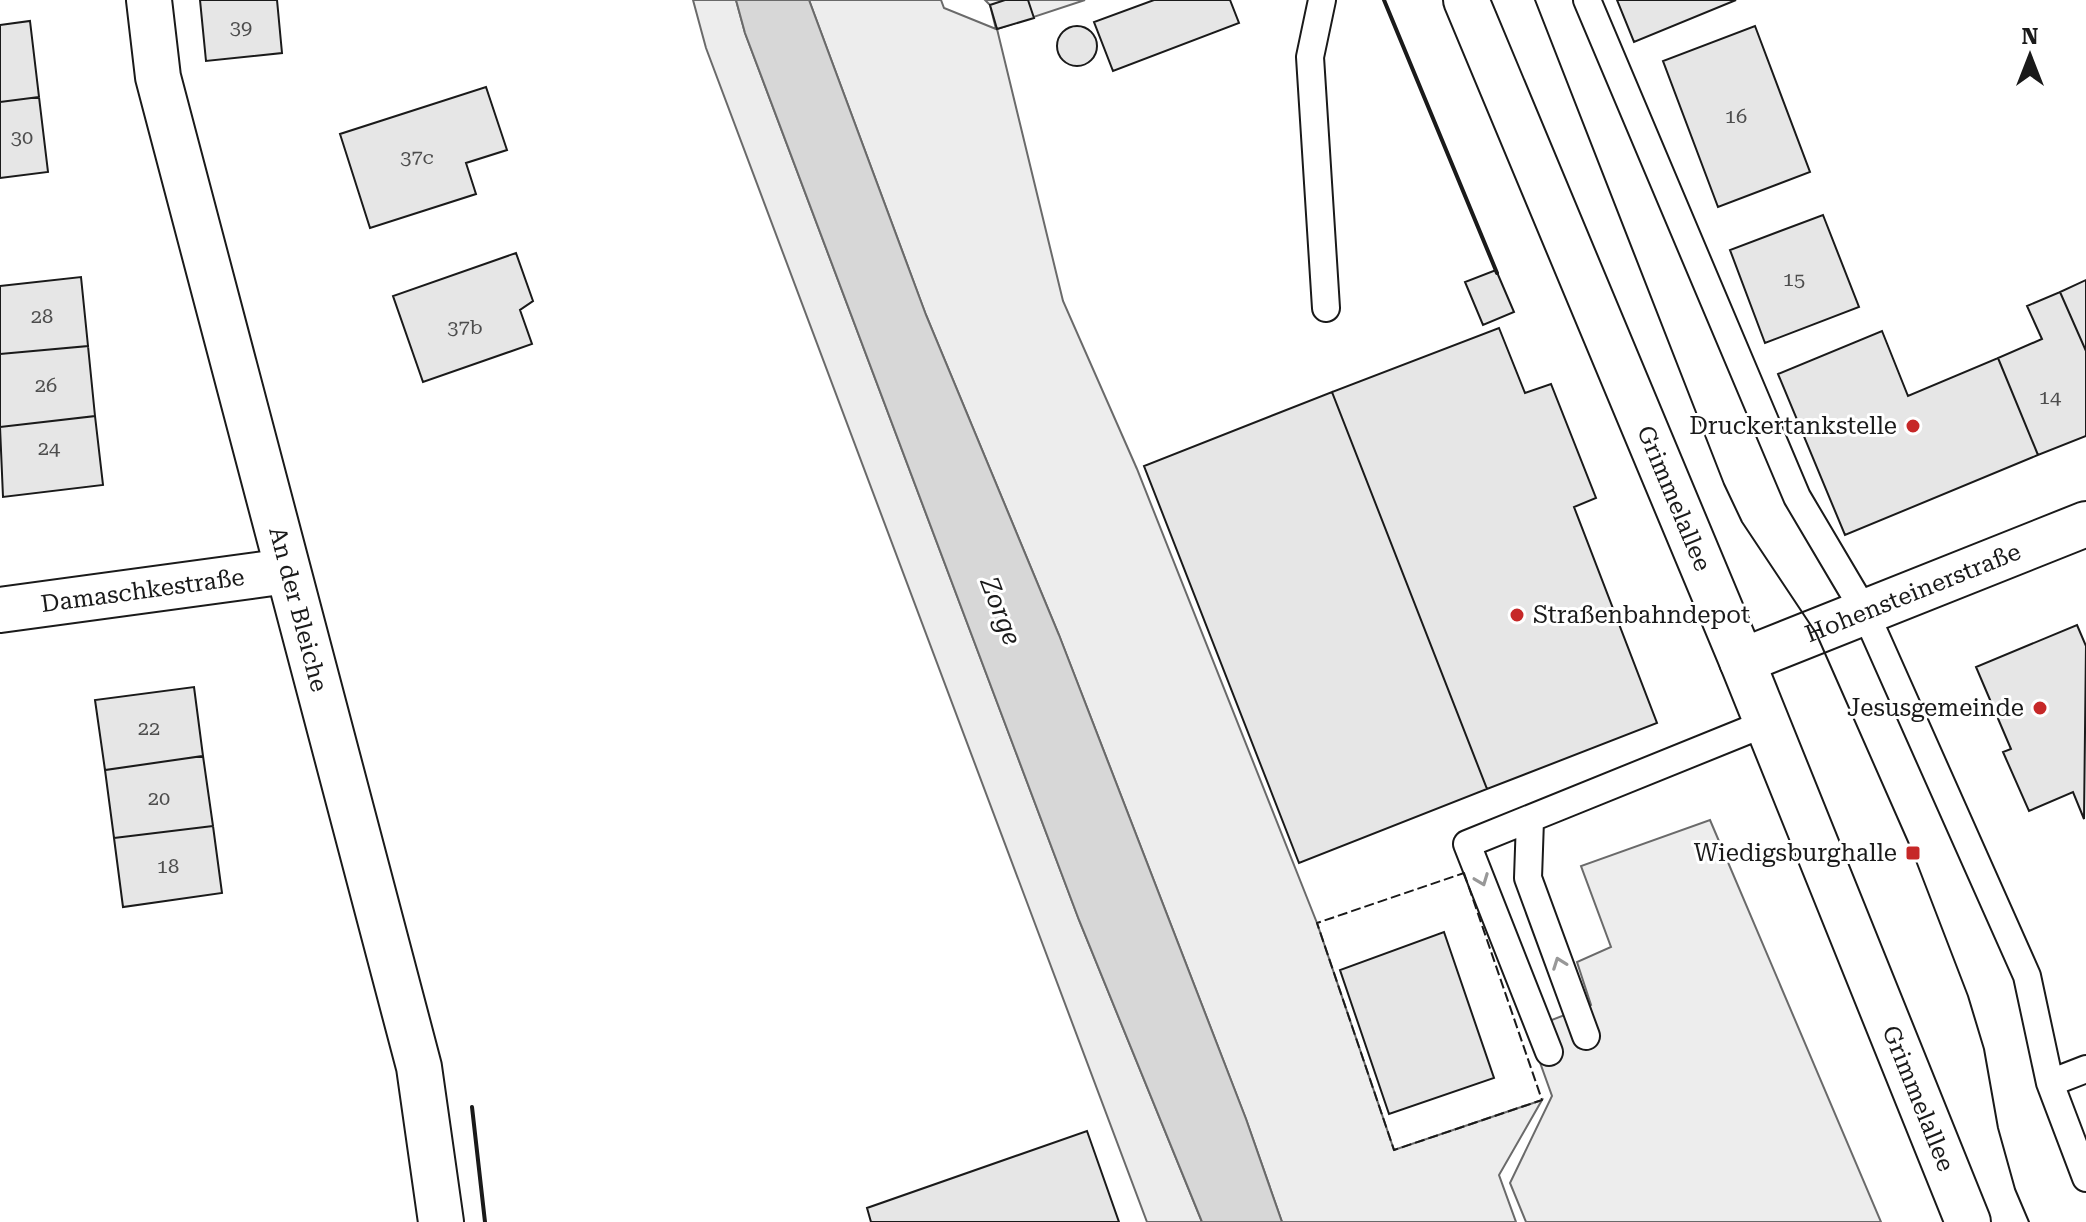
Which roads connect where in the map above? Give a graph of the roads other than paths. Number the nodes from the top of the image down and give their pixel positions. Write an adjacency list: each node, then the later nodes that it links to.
1 (149, 0): 7 (street, An der Bleiche)
2 (1322, 0): 5 (lane)
3 (1466, 0): 10 (street, Grimmelallee)
4 (1587, 0): 9 (lane)
5 (1326, 308)
6 (2086, 524): 9 (street, Hohensteinerstraße)
7 (287, 571): 8 (street, Damaschkestraße); 18 (street, An der Bleiche)
8 (0, 610)
9 (1865, 612): 10 (street, Hohensteinerstraße); 16 (lane)
10 (1742, 661): 11 (street, Grimmelallee)
11 (1766, 723): 12 (lane); 19 (street, Grimmelallee)
12 (1530, 820): 13 (lane, one-way to 12); 14 (lane, one-way to 14)
13 (1586, 1036)
14 (1549, 1052)
15 (2086, 1069): 16 (lane)
16 (2050, 1083): 17 (lane)
17 (2086, 1178)
18 (441, 1222)
19 (1968, 1222)

